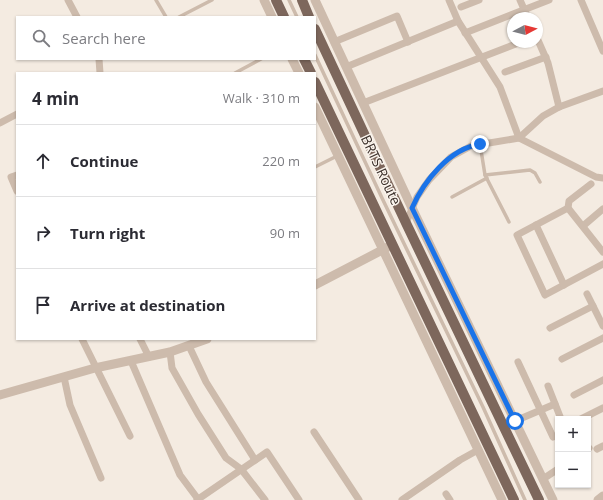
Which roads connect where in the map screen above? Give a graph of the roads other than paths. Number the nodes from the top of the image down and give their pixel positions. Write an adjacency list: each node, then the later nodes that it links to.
1 (68, 0): 17 (street)
2 (156, 0): 18 (lane)
3 (212, 0): 19 (lane)
4 (264, 0): 20 (street)
5 (276, 0): 21 (main road)
6 (289, 0): 22 (lane)
7 (302, 0): 23 (main road)
8 (315, 0): 27 (street)
9 (449, 0): 24 (street)
10 (479, 0): 14 (street)
11 (520, 0): 15 (street)
12 (549, 0): 15 (street)
13 (581, 0): 31 (street)
14 (460, 7)
15 (524, 9): 16 (street); 26 (street)
16 (525, 12)
17 (76, 16)
18 (165, 16)
19 (181, 16)
20 (272, 16)
21 (284, 16)
22 (297, 16)
23 (309, 16)
24 (458, 21): 26 (street); 28 (street)
25 (316, 31): 57 (main road)
26 (465, 32): 34 (street)
27 (334, 42): 28 (street); 39 (street)
28 (408, 42): 39 (street)
29 (507, 48): 34 (street)
30 (542, 48): 33 (street)
31 (603, 51)
32 (316, 57): 123 (lane, BRTS Route)
33 (546, 57): 44 (street); 48 (street)
34 (481, 58): 47 (street); 52 (street)
35 (99, 60): 40 (street)
36 (259, 60): 41 (lane)
37 (292, 60): 42 (street)
38 (304, 60): 43 (main road)
39 (346, 68): 47 (street)
40 (100, 72)
41 (237, 72)
42 (298, 72)
43 (310, 72)
44 (505, 72)
45 (316, 84): 72 (main road)
46 (603, 91): 48 (street)
47 (363, 103): 55 (street)
48 (559, 107): 52 (street)
49 (316, 109): 54 (street)
50 (16, 114): 51 (street)
51 (0, 122)
52 (519, 138): 53 (street); 60 (street)
53 (480, 144): 59 (lane); 65 (street)
54 (338, 155): 56 (lane); 73 (street)
55 (392, 164): 57 (street); 65 (street)
56 (316, 166)
57 (380, 169): 69 (main road)
58 (16, 175): 63 (street)
59 (486, 177): 61 (lane); 64 (lane); 68 (lane)
60 (603, 178)
61 (540, 182)
62 (591, 184): 66 (street)
63 (16, 189)
64 (452, 197)
65 (412, 208): 69 (street); 78 (street)
66 (568, 208): 70 (street); 71 (street)
67 (603, 209): 71 (street)
68 (509, 222)
69 (406, 223): 79 (main road)
70 (536, 225): 77 (street); 77 (street)
71 (583, 226): 74 (street)
72 (392, 245): 73 (street); 122 (main road)
73 (383, 250): 76 (street); 109 (street)
74 (603, 250)
75 (603, 264): 77 (street)
76 (316, 284)
77 (564, 285)
78 (450, 287): 79 (street); 105 (street)
79 (440, 294): 124 (main road)
80 (587, 294): 81 (street)
81 (593, 306): 82 (street); 83 (street)
82 (603, 326)
83 (550, 328)
84 (603, 338): 91 (street)
85 (82, 340): 94 (street)
86 (140, 340): 90 (street)
87 (204, 340): 88 (street)
88 (189, 346): 89 (street); 110 (street)
89 (170, 352): 90 (street); 111 (street)
90 (149, 357): 92 (street)
91 (562, 359)
92 (131, 361): 94 (street); 116 (street)
93 (518, 362): 102 (street)
94 (95, 368): 95 (street); 107 (street)
95 (64, 377): 98 (street); 113 (street)
96 (603, 380): 99 (street)
97 (548, 386): 100 (street)
98 (0, 395)
99 (574, 395)
100 (555, 404): 102 (street); 103 (street)
101 (603, 408): 104 (street)
102 (540, 409): 105 (street); 108 (street)
103 (560, 416)
104 (587, 416)
105 (515, 421): 114 (street)
106 (314, 432): 119 (street)
107 (130, 436)
108 (553, 436)
109 (478, 450): 120 (street); 121 (street)
110 (255, 460): 111 (street); 118 (street)
111 (241, 469): 116 (street); 117 (street)
112 (555, 471): 114 (street)
113 (101, 478)
114 (543, 479): 125 (street)
115 (603, 496): 126 (street)
116 (198, 500)
117 (265, 500)
118 (299, 500)
119 (359, 500)
120 (402, 500)
121 (502, 500)
122 (514, 500)
123 (526, 500)
124 (539, 500)
125 (554, 500)
126 (598, 500)

